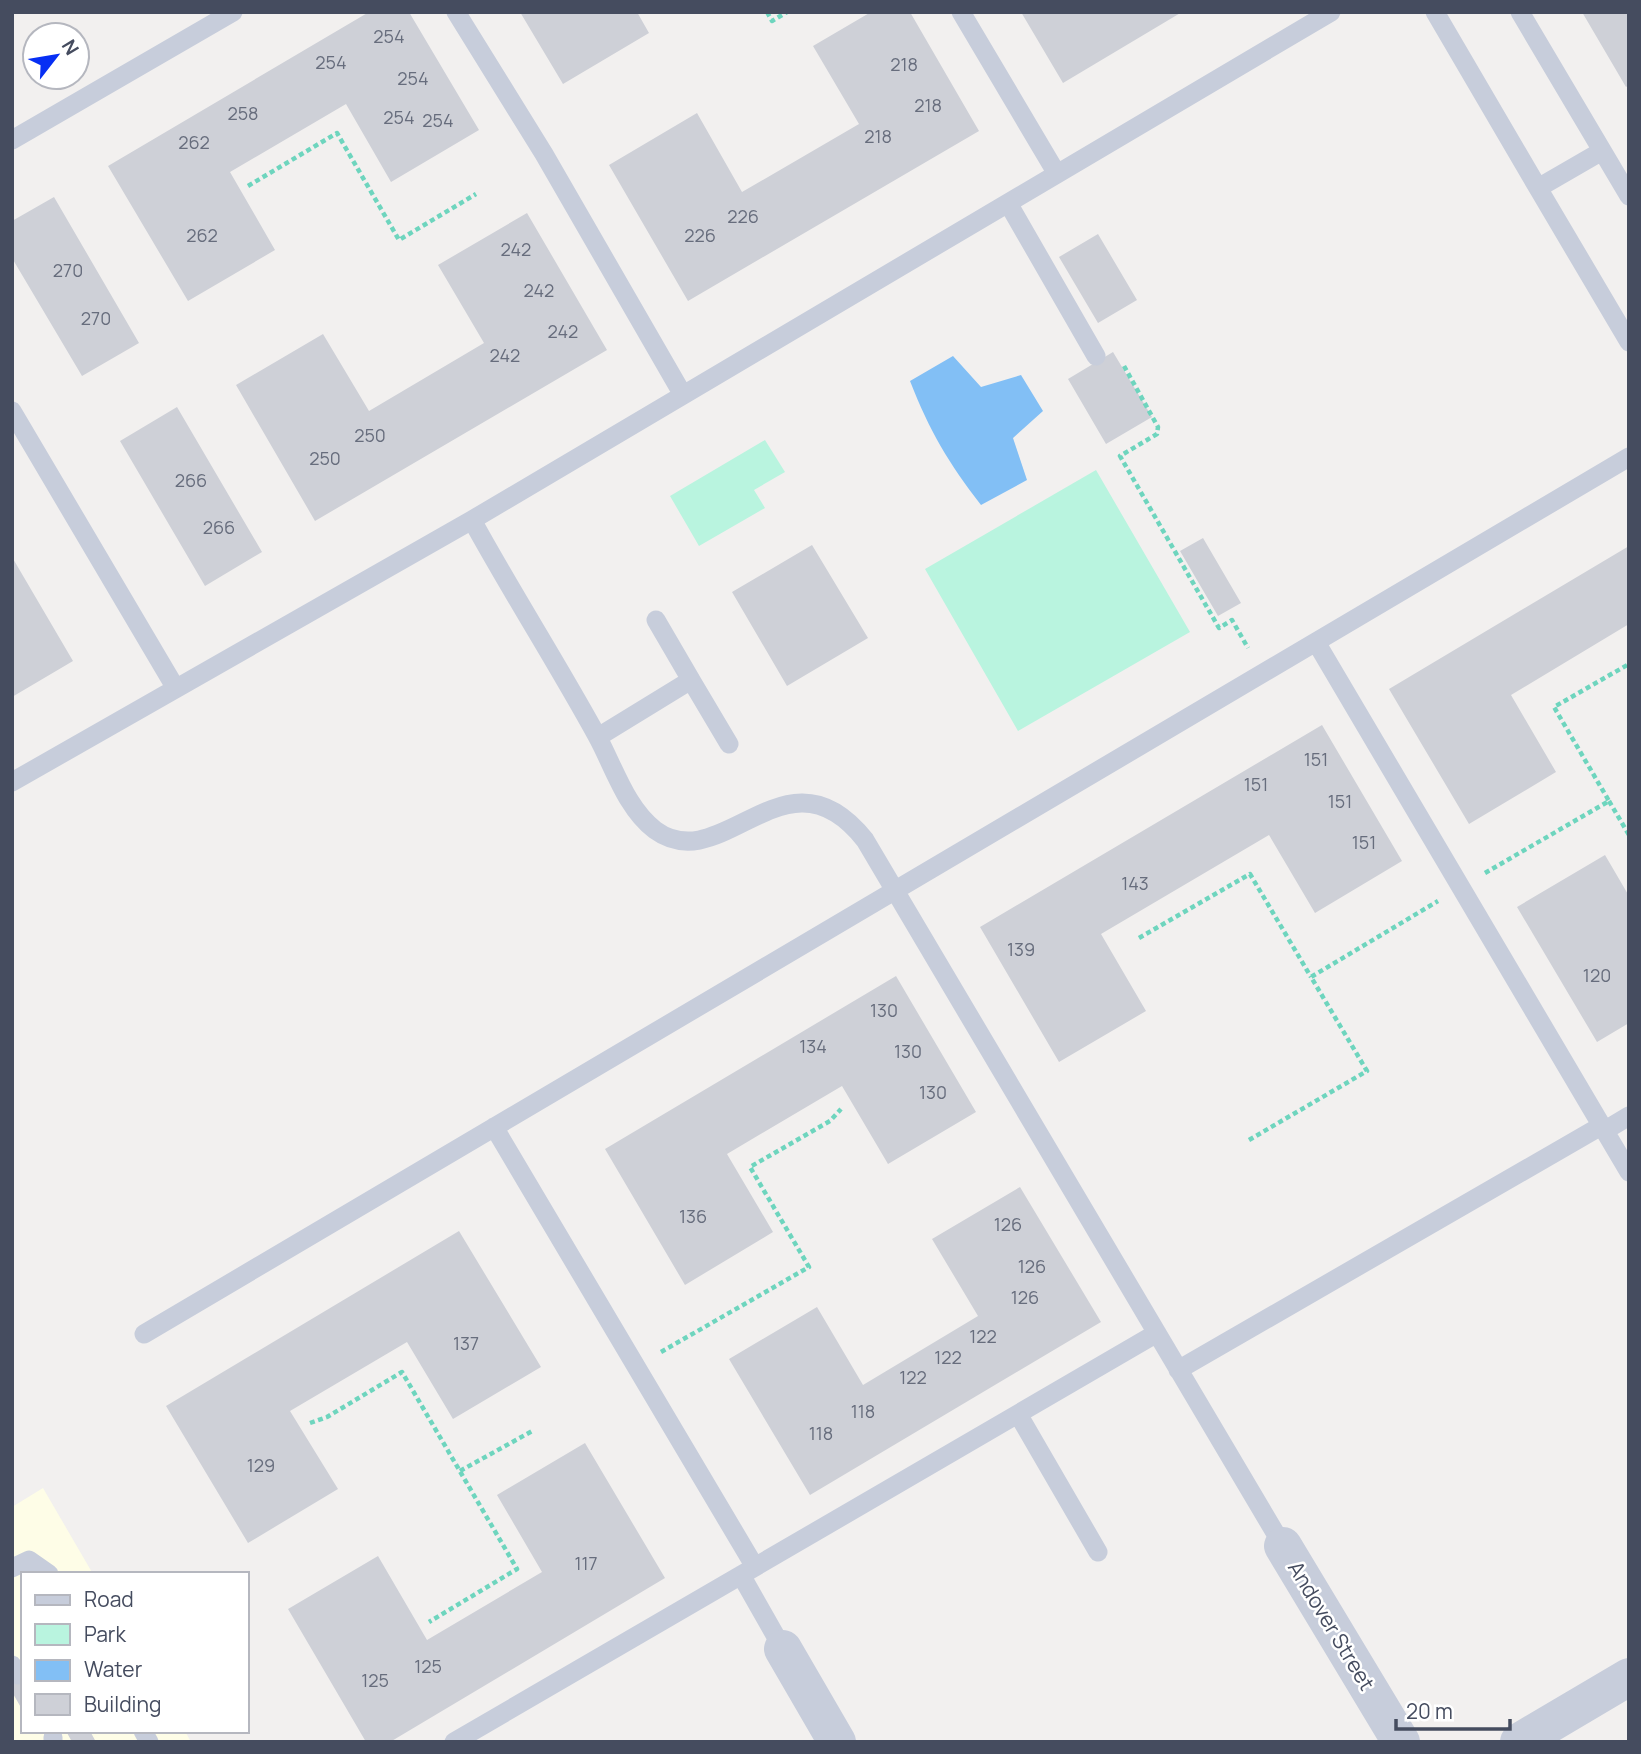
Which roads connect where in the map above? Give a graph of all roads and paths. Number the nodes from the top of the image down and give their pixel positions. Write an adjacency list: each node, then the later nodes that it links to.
1 (233, 12): 9 (lane)
2 (456, 12): 19 (lane)
3 (767, 12): 4 (path)
4 (787, 12)
5 (961, 12): 11 (lane)
6 (1331, 12): 11 (lane)
7 (1435, 12): 13 (lane)
8 (1520, 12): 10 (lane)
9 (12, 141)
10 (1602, 151): 13 (lane); 15 (lane)
11 (1057, 174): 16 (lane)
12 (248, 186): 14 (path)
13 (1538, 188): 17 (lane)
14 (476, 194)
15 (1629, 196)
16 (1007, 203): 18 (lane); 19 (lane)
17 (1629, 342)
18 (1096, 356): 26 (path)
19 (683, 395): 22 (lane)
20 (12, 411): 28 (lane)
21 (1629, 457): 24 (lane)
22 (472, 520): 28 (lane); 29 (lane)
23 (656, 620): 27 (lane)
24 (1316, 642): 26 (lane); 34 (lane)
25 (1629, 664): 32 (path)
26 (1263, 673): 35 (lane)
27 (691, 680): 29 (lane); 30 (lane)
28 (175, 687): 31 (lane)
29 (598, 737): 35 (lane)
30 (729, 744)
31 (12, 782)
32 (1609, 801): 33 (path); 34 (path)
33 (1629, 835)
34 (1461, 887): 37 (path); 41 (lane)
35 (896, 890): 40 (lane); 45 (lane)
36 (1139, 938): 37 (path)
37 (1311, 977): 42 (path)
38 (841, 1109): 46 (path)
39 (1629, 1116): 41 (lane)
40 (494, 1127): 44 (lane); 46 (lane)
41 (1603, 1128): 43 (lane); 47 (lane)
42 (1249, 1140)
43 (1629, 1172)
44 (144, 1334)
45 (1157, 1334): 47 (lane); 48 (lane)
46 (636, 1367): 55 (lane)
47 (1178, 1370): 52 (lane)
48 (1018, 1415): 53 (lane); 55 (lane)
49 (310, 1423): 51 (path)
50 (534, 1430): 51 (path)
51 (460, 1471): 57 (path)
52 (1283, 1546): 62 (street, Andover Street)
53 (1098, 1552)
54 (12, 1568): 56 (lane)
55 (748, 1571): 58 (lane); 60 (lane)
56 (46, 1572)
57 (429, 1622)
58 (783, 1649): 61 (street)
59 (1629, 1677): 63 (street)
60 (454, 1742)
61 (837, 1742)
62 (1401, 1742)
63 (1519, 1742)

